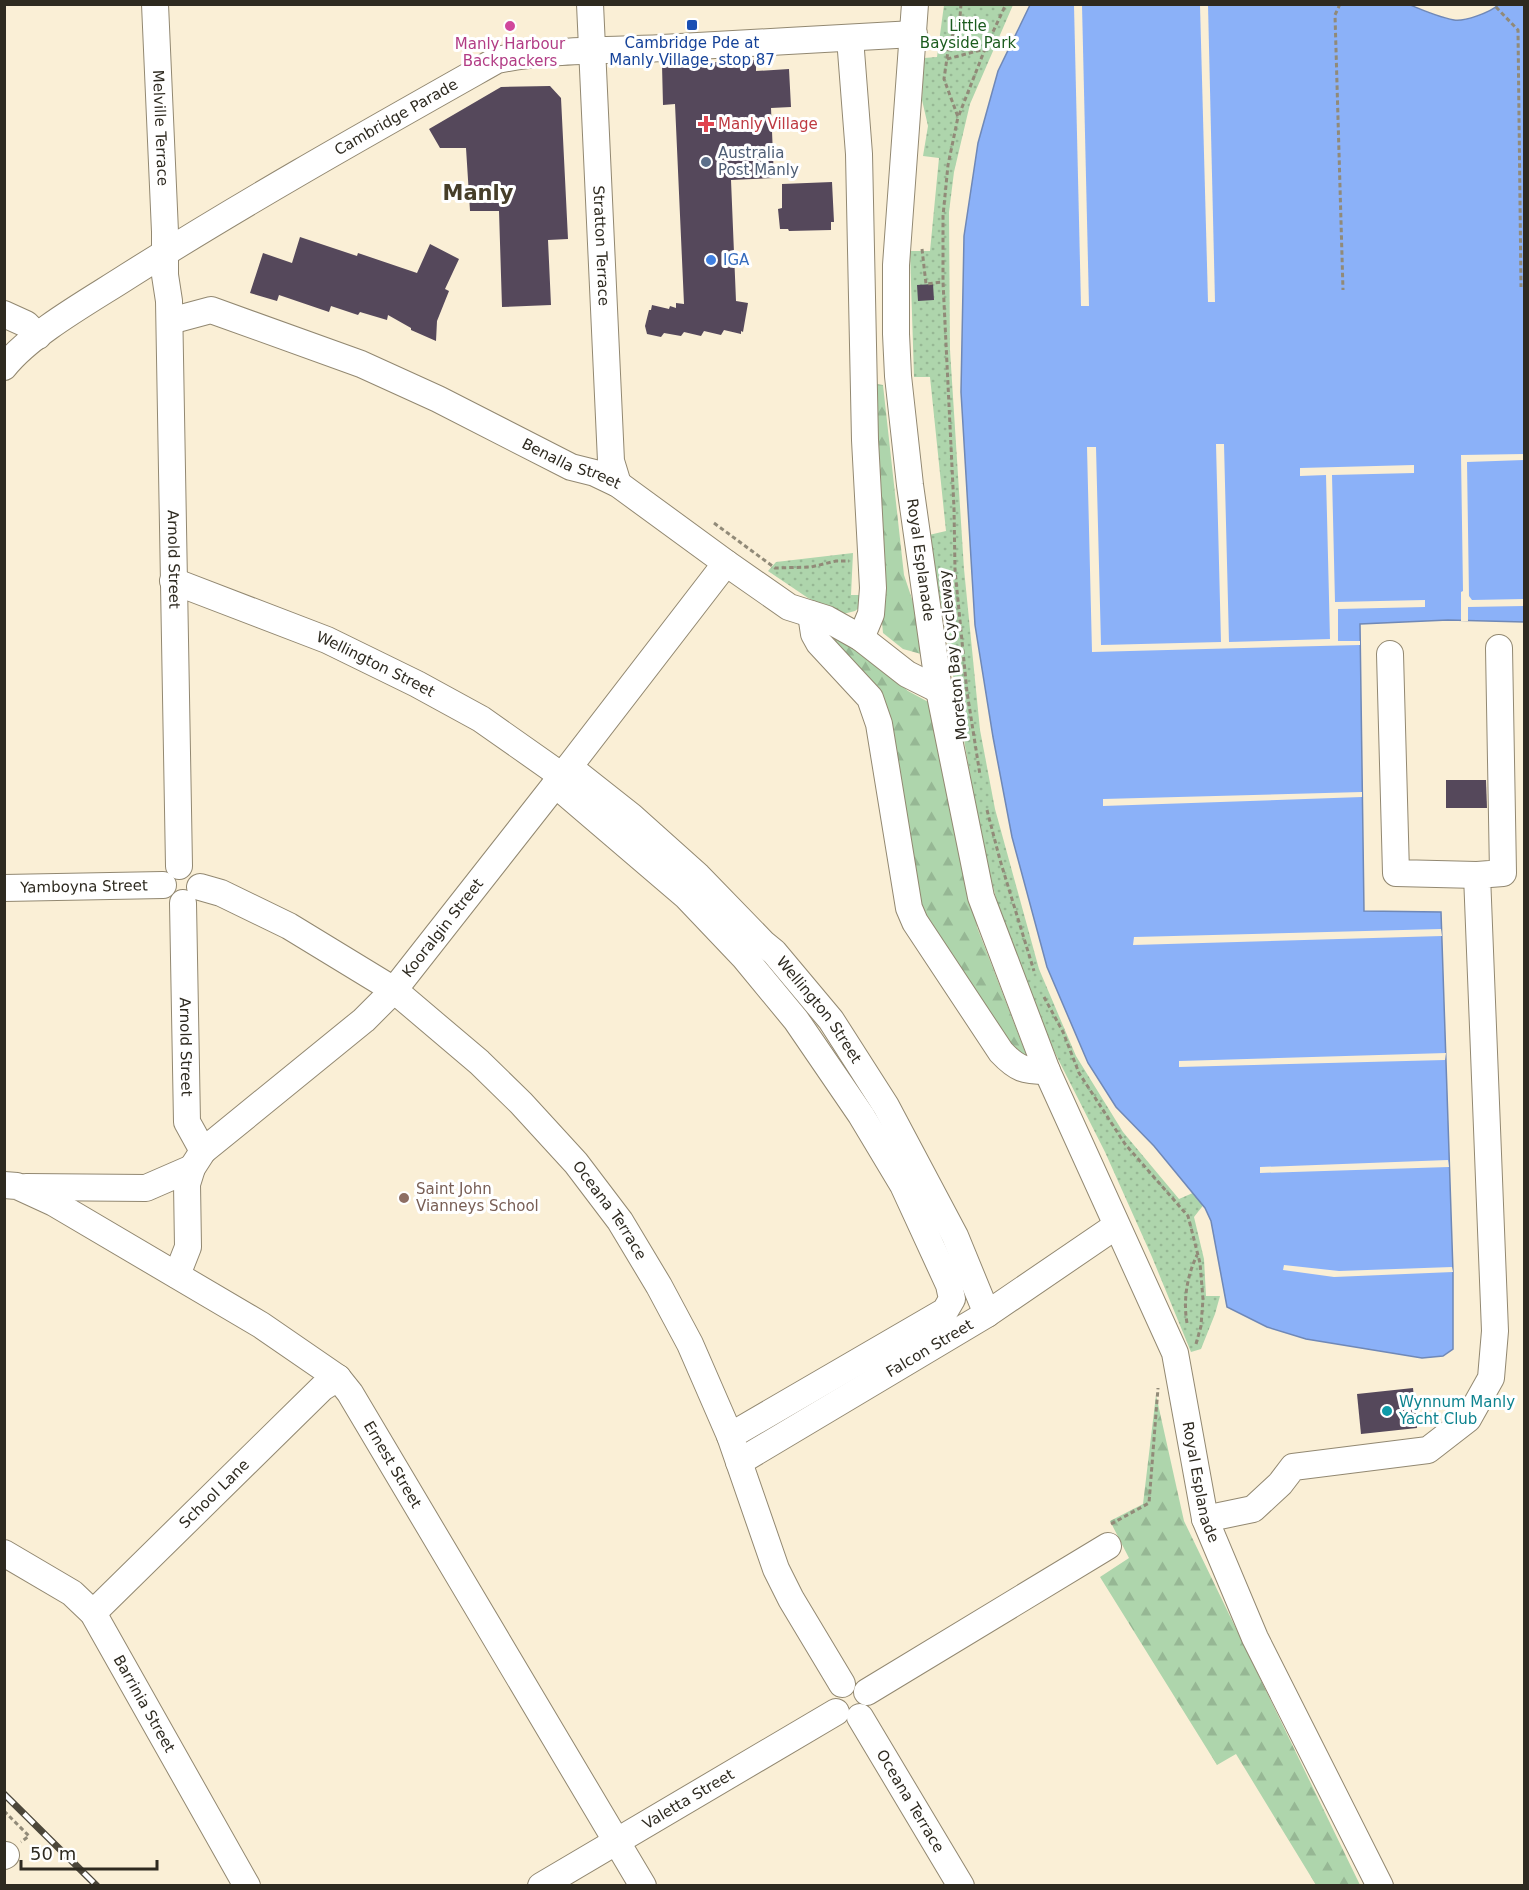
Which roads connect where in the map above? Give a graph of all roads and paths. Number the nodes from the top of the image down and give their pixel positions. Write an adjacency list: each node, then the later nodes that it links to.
1 (154, 4): 15 (street, Melville Terrace)
2 (590, 4): 11 (street, Stratton Terrace)
3 (915, 4): 8 (street, Royal Esplanade)
4 (961, 4): 12 (path)
5 (1006, 4): 10 (path, Moreton Bay Cycleway)
6 (1340, 4): 18 (path)
7 (1496, 7): 17 (path)
8 (914, 34): 9 (street, Cambridge Parade); 32 (street, Royal Esplanade)
9 (850, 38): 11 (street, Cambridge Parade); 25 (street)
10 (986, 49): 12 (path); 13 (path, Moreton Bay Cycleway)
11 (591, 50): 15 (street, Cambridge Parade); 23 (street, Stratton Terrace)
12 (947, 59): 13 (path)
13 (958, 117): 16 (path, Moreton Bay Cycleway)
14 (922, 249): 16 (path)
15 (164, 253): 20 (street, Arnold Street); 21 (street, Cambridge Parade)
16 (943, 282): 34 (path, Moreton Bay Cycleway)
17 (1521, 287)
18 (1343, 290)
19 (4, 314): 21 (street)
20 (170, 321): 23 (street, Benalla Street); 27 (street, Arnold Street)
21 (38, 336): 22 (street, Cambridge Parade)
22 (4, 368)
23 (618, 484): 26 (street, Benalla Street)
24 (714, 524): 25 (path)
25 (871, 562): 29 (street)
26 (726, 563): 28 (street, Benalla Street); 33 (street, Kooralgin Street)
27 (173, 581): 33 (street, Wellington Street); 37 (street, Arnold Street)
28 (811, 614): 29 (street, Benalla Street); 43 (street)
29 (861, 638): 32 (street, Benalla Street)
30 (1499, 648): 36 (street)
31 (1390, 654): 36 (street)
32 (939, 690): 43 (street, Royal Esplanade)
33 (562, 776): 41 (street, Kooralgin Street); 49 (street, Wellington Street); 50 (street, Wellington Street)
34 (981, 781)
35 (986, 803): 40 (path)
36 (1478, 875): 57 (street)
37 (171, 876): 38 (street, Yamboyna Street); 39 (street); 39 (street)
38 (4, 888)
39 (191, 895): 41 (street, Oceana Terrace); 44 (street, Arnold Street)
40 (1035, 974)
41 (394, 990): 44 (street, Kooralgin Street); 55 (street, Oceana Terrace)
42 (1042, 994): 47 (path)
43 (1047, 1071): 46 (street, Royal Esplanade)
44 (197, 1159): 45 (street, Kooralgin Street); 48 (street)
45 (11, 1186): 48 (street, Ernest Street)
46 (1116, 1226): 50 (street, Falcon Street); 57 (street, Royal Esplanade)
47 (1197, 1255): 51 (path); 52 (path)
48 (177, 1275): 53 (street, Ernest Street)
49 (952, 1299): 55 (street, Falcon Street)
50 (987, 1314): 56 (street, Falcon Street)
51 (1188, 1331)
52 (1192, 1337)
53 (338, 1378): 60 (street, School Lane); 65 (street, Ernest Street)
54 (1158, 1383): 58 (path)
55 (730, 1436): 56 (street, Oceana Terrace)
56 (739, 1462): 61 (street, Oceana Terrace)
57 (1205, 1519): 71 (street, Royal Esplanade)
58 (1108, 1546): 62 (street)
59 (4, 1553): 60 (street, Barrinia Street)
60 (93, 1613): 67 (street, Barrinia Street)
61 (842, 1684): 62 (street); 63 (street)
62 (867, 1692): 63 (street)
63 (848, 1714): 65 (street, Valetta Street); 70 (street, Oceana Terrace)
64 (4, 1811): 66 (path)
65 (617, 1841): 68 (street, Valetta Street); 69 (street, Ernest Street)
66 (5, 1856)
67 (247, 1886)
68 (541, 1886)
69 (643, 1886)
70 (961, 1886)
71 (1380, 1886)

